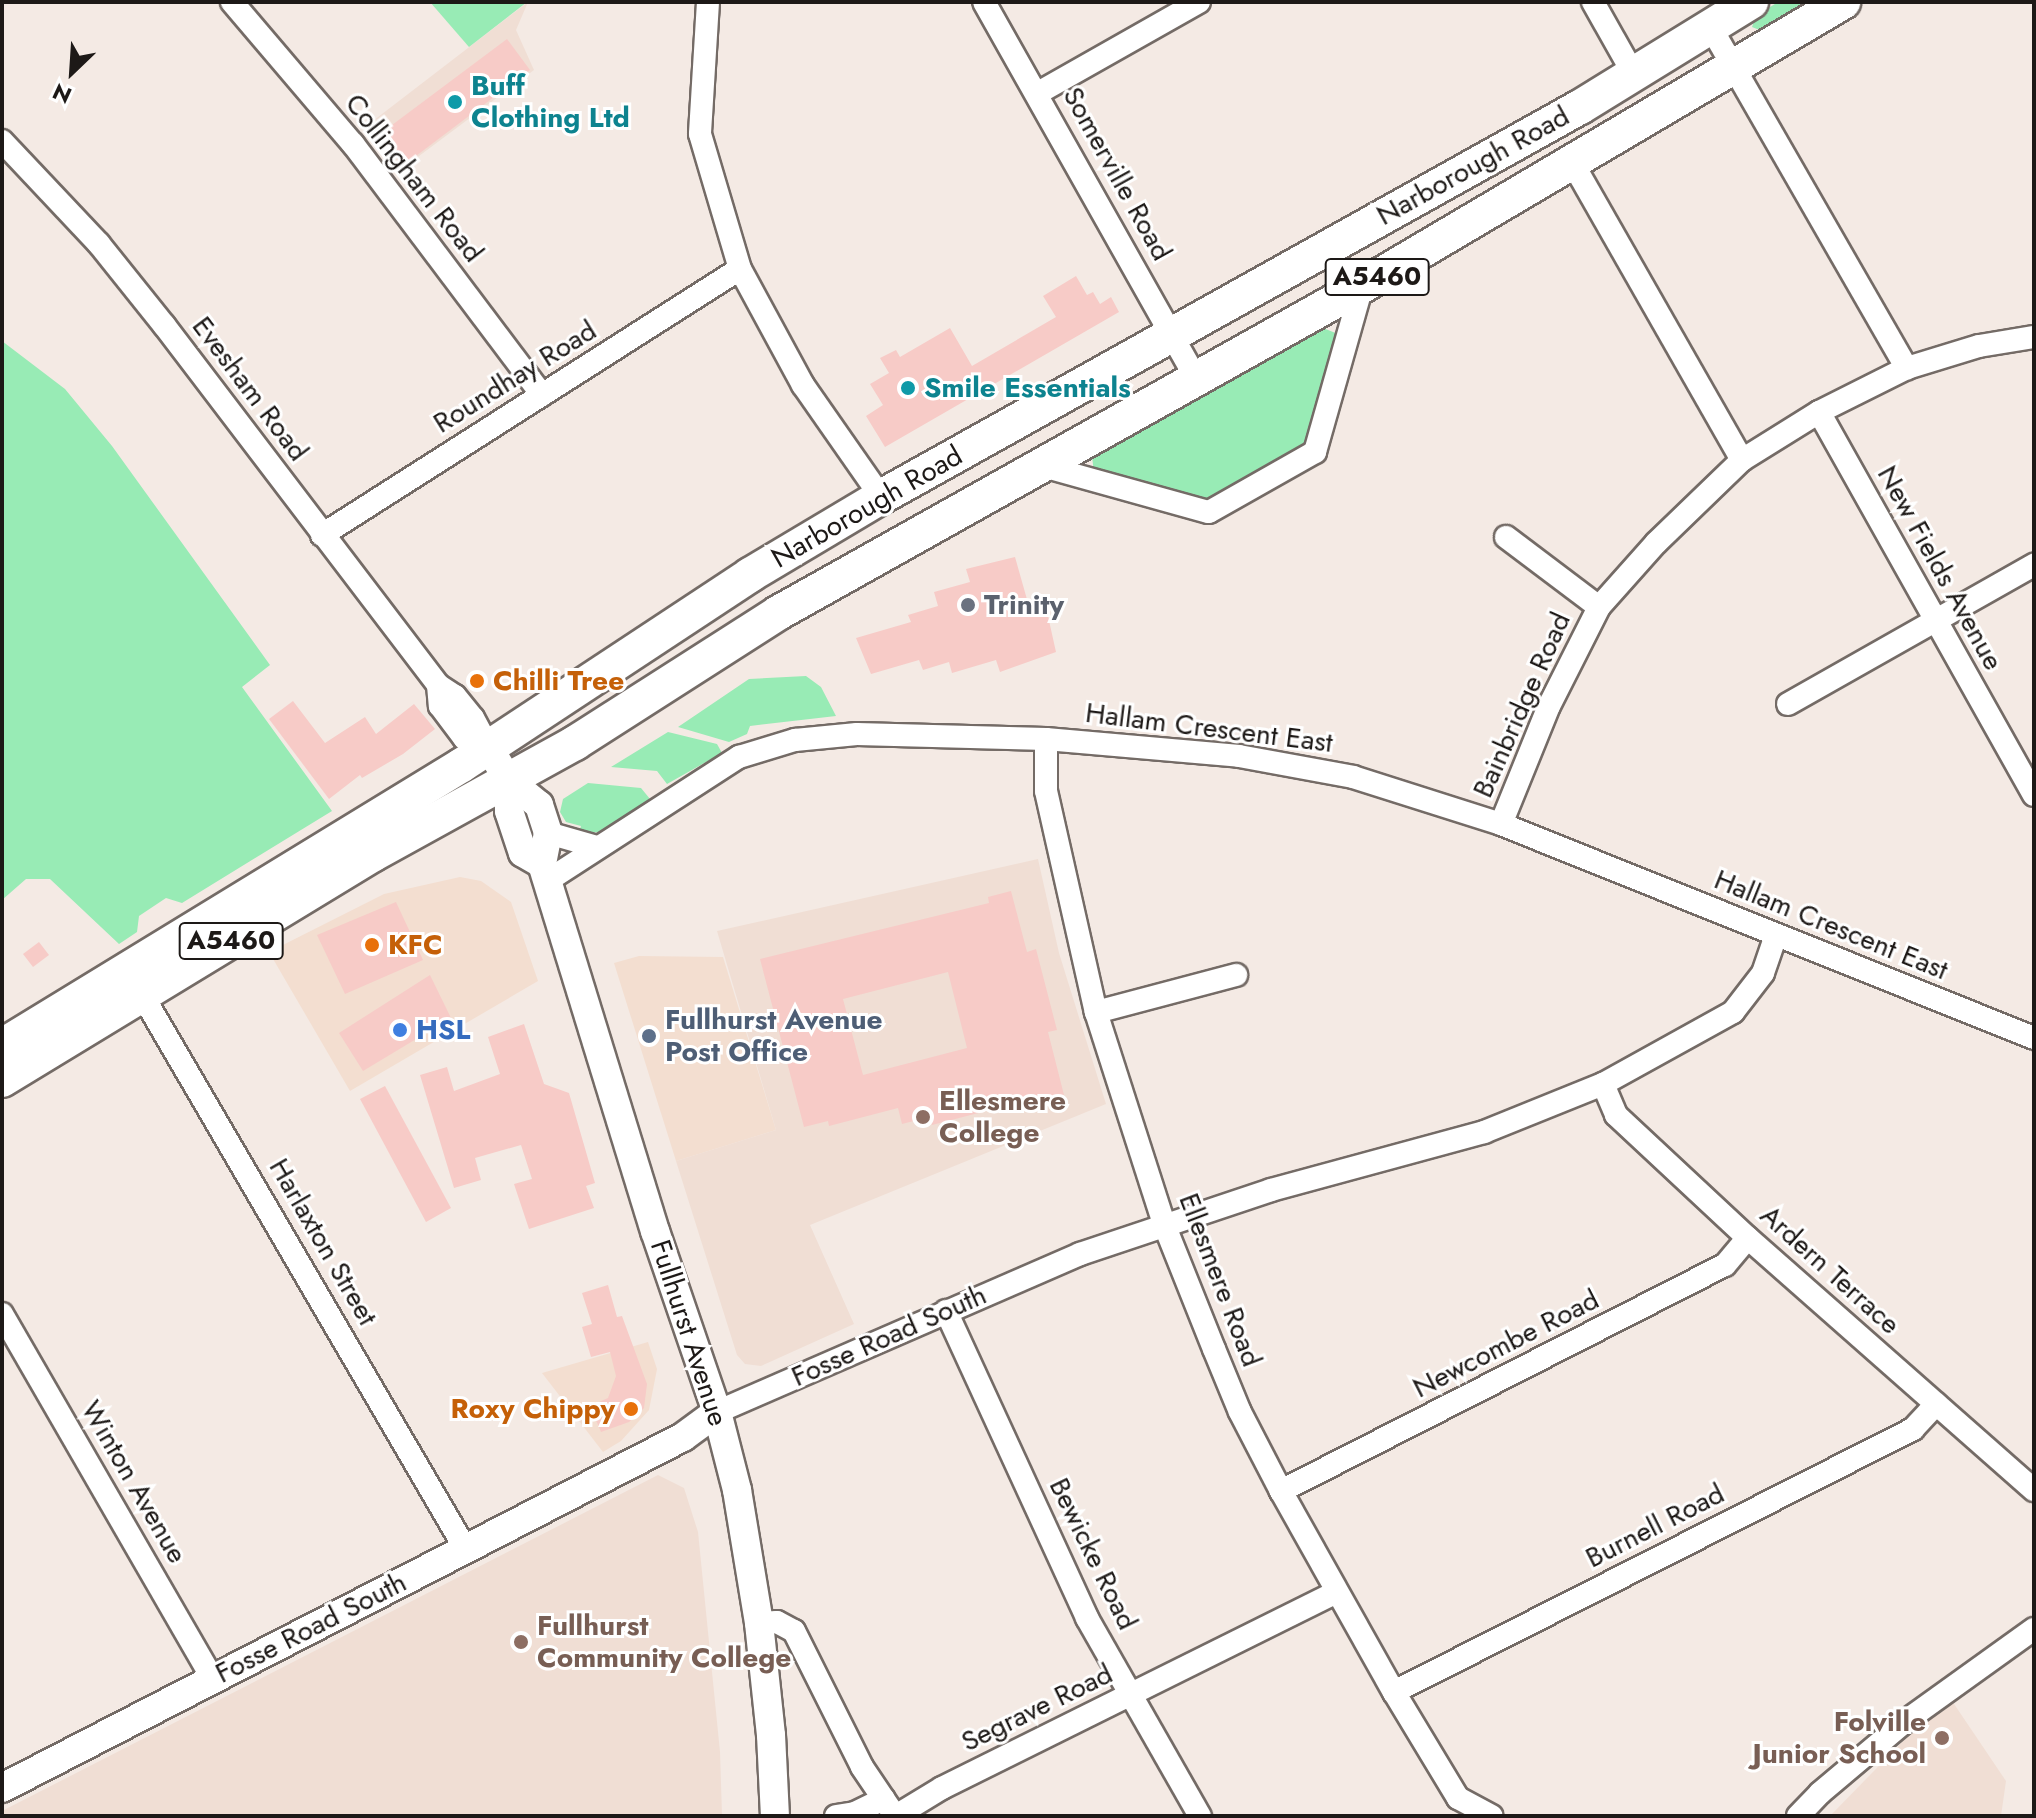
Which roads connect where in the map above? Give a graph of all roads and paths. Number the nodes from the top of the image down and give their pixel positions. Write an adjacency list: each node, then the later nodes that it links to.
1 (232, 2): 20 (street, Collingham Road)
2 (708, 2): 14 (street)
3 (984, 2): 11 (street, Somerville Road)
4 (1199, 2): 11 (street)
5 (1593, 2): 10 (street)
6 (1751, 2): 8 (main road, Narborough Road / A5460)
7 (1843, 2): 9 (main road, Narborough Road / A5460)
8 (1710, 26): 9 (street); 10 (main road, Narborough Road / A5460)
9 (1735, 65): 13 (main road, Narborough Road / A5460); 18 (street)
10 (1633, 73): 16 (main road, Narborough Road / A5460)
11 (1038, 93): 16 (street, Somerville Road)
12 (2, 141): 25 (street, Evesham Road)
13 (1572, 162): 15 (main road, Narborough Road / A5460); 22 (street)
14 (740, 269): 20 (street, Roundhay Road); 24 (street)
15 (1362, 286): 19 (main road, Narborough Road / A5460); 23 (street)
16 (1172, 335): 19 (street, Somerville Road); 24 (main road, Narborough Road / A5460)
17 (2034, 337): 18 (street, Bainbridge Road)
18 (1907, 368): 21 (street, Bainbridge Road)
19 (1195, 377): 23 (main road, Narborough Road / A5460)
20 (542, 395): 25 (street, Roundhay Road)
21 (1819, 412): 22 (street, Bainbridge Road); 29 (street, New Fields Avenue)
22 (1742, 460): 28 (street, Bainbridge Road)
23 (1039, 465): 33 (main road, Narborough Road / A5460)
24 (881, 497): 32 (main road, Narborough Road / A5460)
25 (322, 535): 32 (street, Evesham Road)
26 (1506, 537): 28 (street)
27 (2034, 565): 29 (street)
28 (1599, 607): 35 (street, Bainbridge Road)
29 (1934, 621): 30 (street); 34 (street, New Fields Avenue)
30 (1788, 704)
31 (1046, 739): 35 (street, Hallam Crescent East); 37 (street, Hallam Crescent East); 42 (street, Ellesmere Road)
32 (489, 748): 33 (street, Fullhurst Avenue); 41 (main road, Narborough Road / A5460)
33 (508, 780): 36 (street, Fullhurst Avenue); 38 (street, Fullhurst Avenue); 41 (main road, Narborough Road / A5460)
34 (2034, 795)
35 (1501, 824): 39 (street, Hallam Crescent East)
36 (548, 833): 37 (street); 38 (street, Fullhurst Avenue)
37 (597, 847): 38 (street, Hallam Crescent East)
38 (544, 872): 52 (street, Fullhurst Avenue)
39 (1776, 935): 43 (street, Hallam Crescent East); 46 (street, Fosse Road South)
40 (1236, 975): 42 (street)
41 (134, 981): 44 (main road, Narborough Road / A5460); 45 (main road, Narborough Road / A5460); 55 (street, Harlaxton Street)
42 (1096, 1012): 47 (street, Ellesmere Road)
43 (2034, 1038)
44 (2, 1046)
45 (2, 1080)
46 (1603, 1084): 47 (street, Fosse Road South); 48 (street, Ardern Terrace)
47 (1164, 1224): 49 (street, Fosse Road South); 54 (street, Ellesmere Road)
48 (1748, 1238): 51 (street, Ardern Terrace); 54 (street, Newcombe Road)
49 (946, 1311): 52 (street, Fosse Road South); 61 (street, Bewicke Road)
50 (2, 1314): 59 (street, Winton Avenue)
51 (1936, 1404): 53 (street, Ardern Terrace); 60 (street, Burnell Road)
52 (717, 1412): 55 (street, Fosse Road South); 57 (street, Fullhurst Avenue)
53 (2034, 1490)
54 (1281, 1491): 56 (street, Ellesmere Road)
55 (465, 1548): 59 (street, Fosse Road South)
56 (1336, 1592): 60 (street, Ellesmere Road); 61 (street, Segrave Road)
57 (759, 1623): 64 (street); 65 (street, Fullhurst Avenue)
58 (2034, 1629): 69 (street)
59 (213, 1679): 62 (street, Fosse Road South)
60 (1394, 1692): 63 (street, Ellesmere Road)
61 (1131, 1695): 64 (street, Segrave Road); 67 (street, Bewicke Road)
62 (2, 1788)
63 (1462, 1807): 68 (street, Ellesmere Road)
64 (892, 1810): 66 (street, Segrave Road)
65 (775, 1816)
66 (836, 1816)
67 (1200, 1816)
68 (1492, 1816)
69 (1798, 1816)

